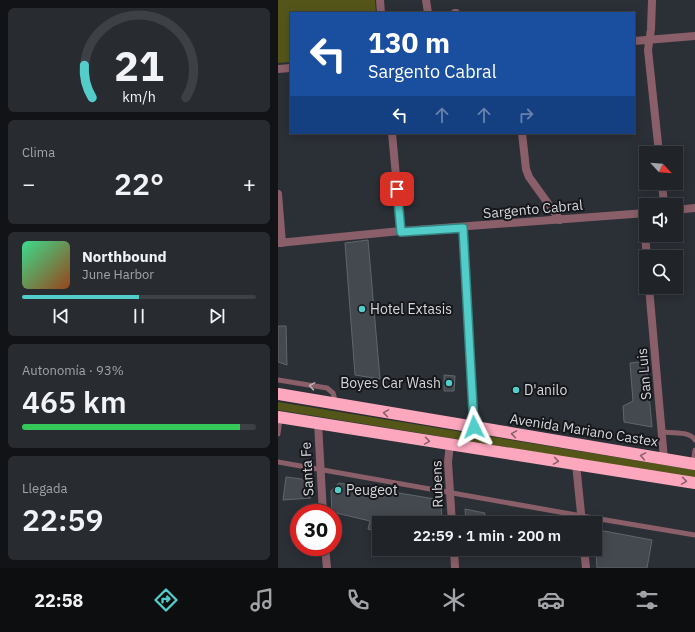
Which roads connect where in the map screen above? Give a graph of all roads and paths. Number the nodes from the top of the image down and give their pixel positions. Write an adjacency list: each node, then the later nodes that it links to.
1 (380, 0): 4 (street)
2 (426, 0): 5 (street)
3 (652, 0): 7 (street)
4 (382, 12)
5 (428, 12)
6 (695, 36): 7 (street)
7 (650, 40): 8 (street); 13 (street)
8 (635, 41)
9 (290, 68): 10 (street)
10 (278, 69)
11 (392, 134): 20 (street)
12 (522, 134): 18 (street)
13 (658, 146)
14 (278, 194): 21 (street)
15 (695, 208): 16 (street)
16 (683, 209)
17 (639, 213): 18 (street, Sargento Cabral)
18 (560, 220): 19 (street, Sargento Cabral)
19 (463, 228): 20 (street, Sargento Cabral); 28 (street)
20 (401, 232): 21 (street, Sargento Cabral)
21 (280, 243)
22 (650, 294): 29 (street, San Luis)
23 (278, 380): 25 (lane, one-way to 23)
24 (278, 394): 25 (highway, Avenida Mariano Castex)
25 (336, 404): 28 (highway, Avenida Mariano Castex, one-way to 25)
26 (279, 418): 27 (highway); 30 (lane)
27 (318, 424): 32 (highway, one-way to 32); 38 (street, Santa Fe)
28 (474, 427): 34 (highway, Avenida Mariano Castex, one-way to 28)
29 (662, 432): 31 (lane); 34 (street, San Luis)
30 (278, 434)
31 (695, 440)
32 (450, 444): 36 (highway, one-way to 36); 40 (street, Rubens)
33 (695, 450): 37 (lane)
34 (664, 459): 37 (highway, Avenida Mariano Castex)
35 (278, 462): 38 (lane)
36 (576, 464): 39 (highway, one-way to 39); 44 (street)
37 (694, 464)
38 (320, 470): 40 (lane); 41 (street, Santa Fe)
39 (695, 483)
40 (450, 492): 42 (street, Rubens); 43 (lane)
41 (322, 504)
42 (452, 516)
43 (563, 516)
44 (582, 516)
45 (602, 523): 46 (lane)
46 (695, 535)
47 (326, 556): 50 (street)
48 (454, 556): 51 (street)
49 (585, 556): 52 (street)
50 (327, 568)
51 (455, 568)
52 (586, 568)

